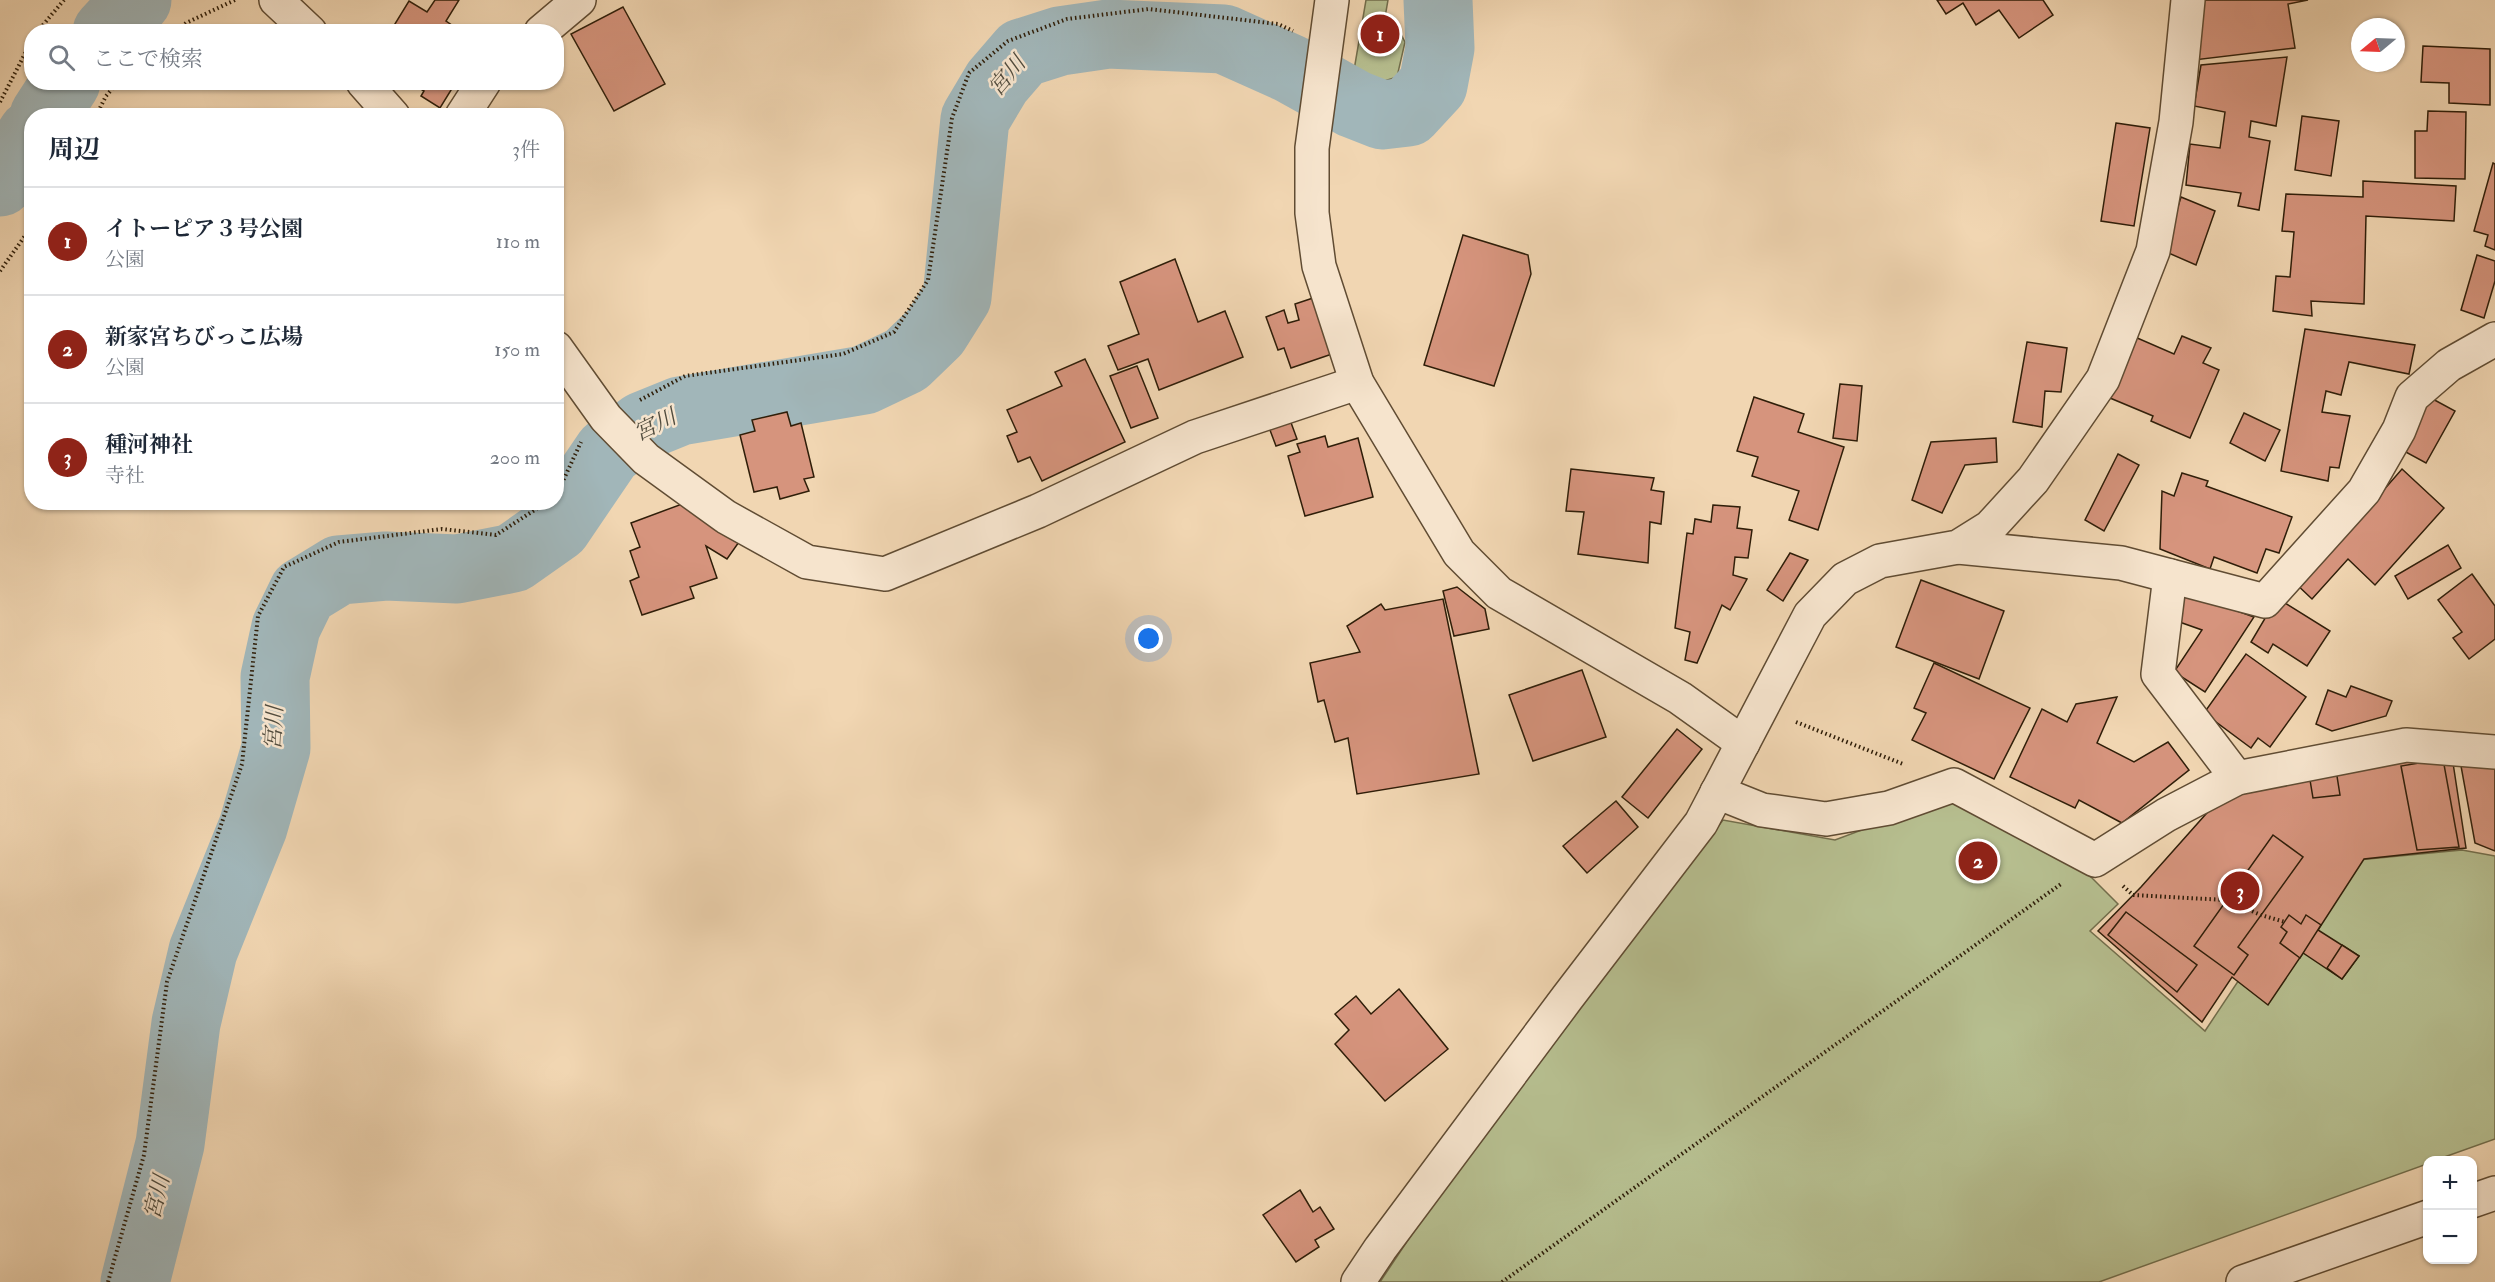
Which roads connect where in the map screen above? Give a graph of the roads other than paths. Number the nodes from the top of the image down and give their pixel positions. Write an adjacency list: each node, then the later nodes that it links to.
1 (276, 0): 5 (street)
2 (579, 0): 6 (street)
3 (1332, 0): 13 (street)
4 (2188, 0): 14 (street)
5 (302, 24)
6 (550, 24)
7 (370, 90): 9 (street)
8 (479, 90): 10 (street)
9 (386, 108)
10 (467, 108)
11 (2495, 339): 15 (street)
12 (564, 359): 13 (street)
13 (1358, 382): 16 (street)
14 (1958, 547): 15 (street); 16 (street)
15 (2170, 576): 18 (street)
16 (1743, 743): 19 (street)
17 (2495, 752): 18 (street)
18 (2237, 778): 19 (street)
19 (1718, 792): 23 (street)
20 (2495, 1193): 21 (street)
21 (2477, 1199)
22 (2423, 1218): 24 (street)
23 (1358, 1282)
24 (2242, 1282)

